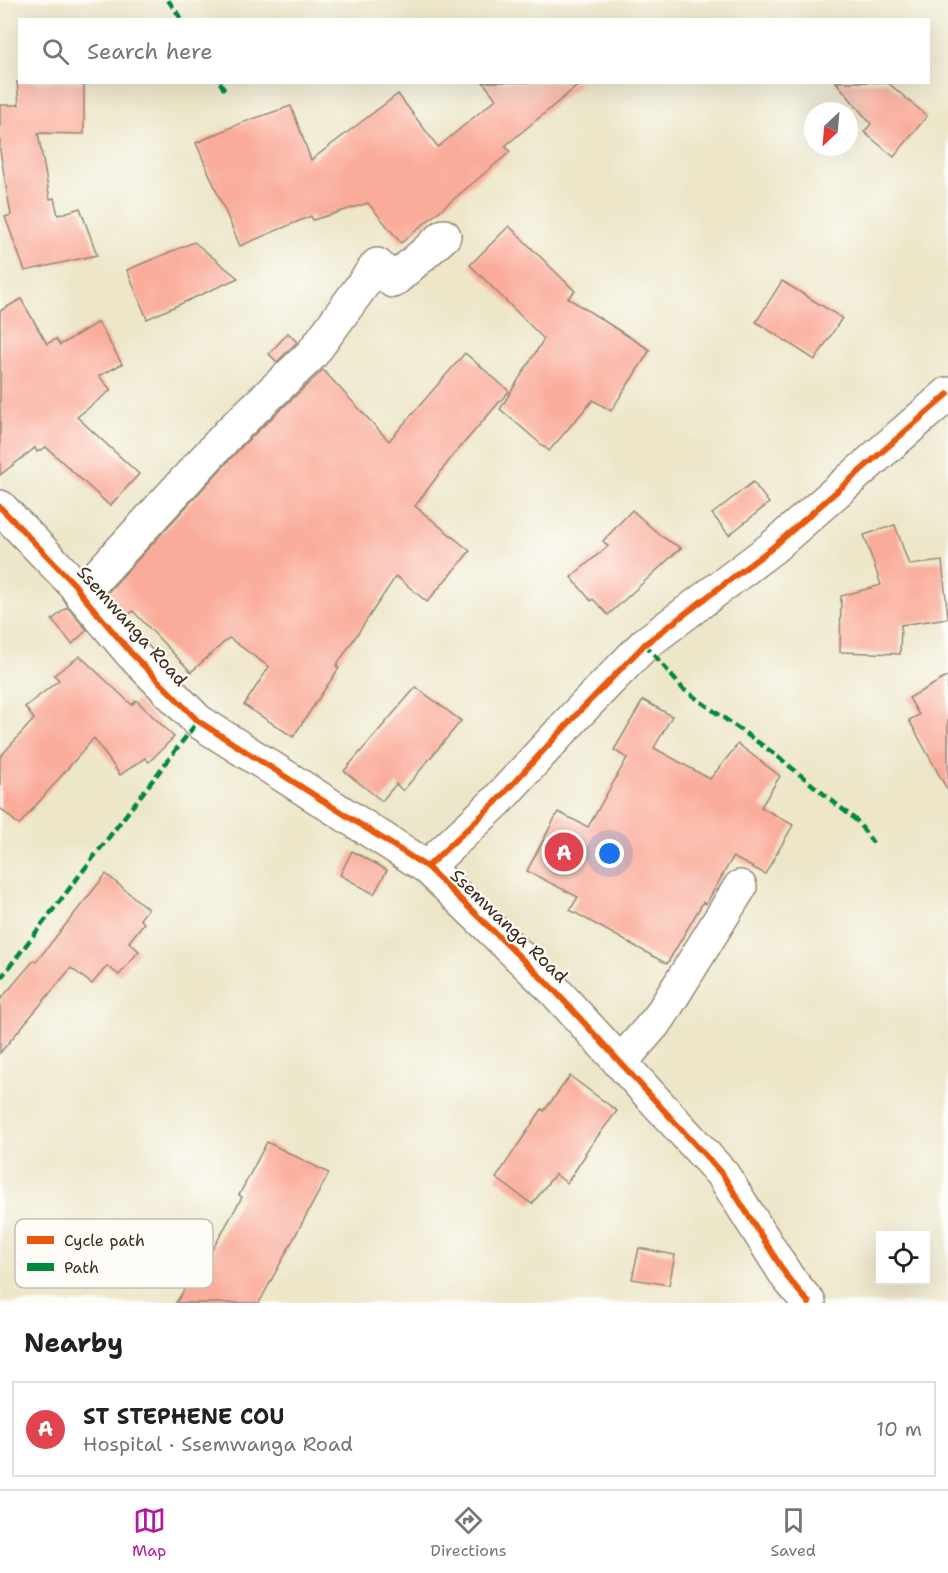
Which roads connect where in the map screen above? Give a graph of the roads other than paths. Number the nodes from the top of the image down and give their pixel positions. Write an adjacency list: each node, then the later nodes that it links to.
1 (444, 236): 4 (street)
2 (948, 394): 5 (street)
3 (4, 517): 4 (street, Ssemwanga Road)
4 (81, 594): 5 (street, Ssemwanga Road)
5 (427, 867): 7 (street, Ssemwanga Road)
6 (740, 888): 7 (street)
7 (620, 1063): 8 (street, Ssemwanga Road)
8 (810, 1303)

